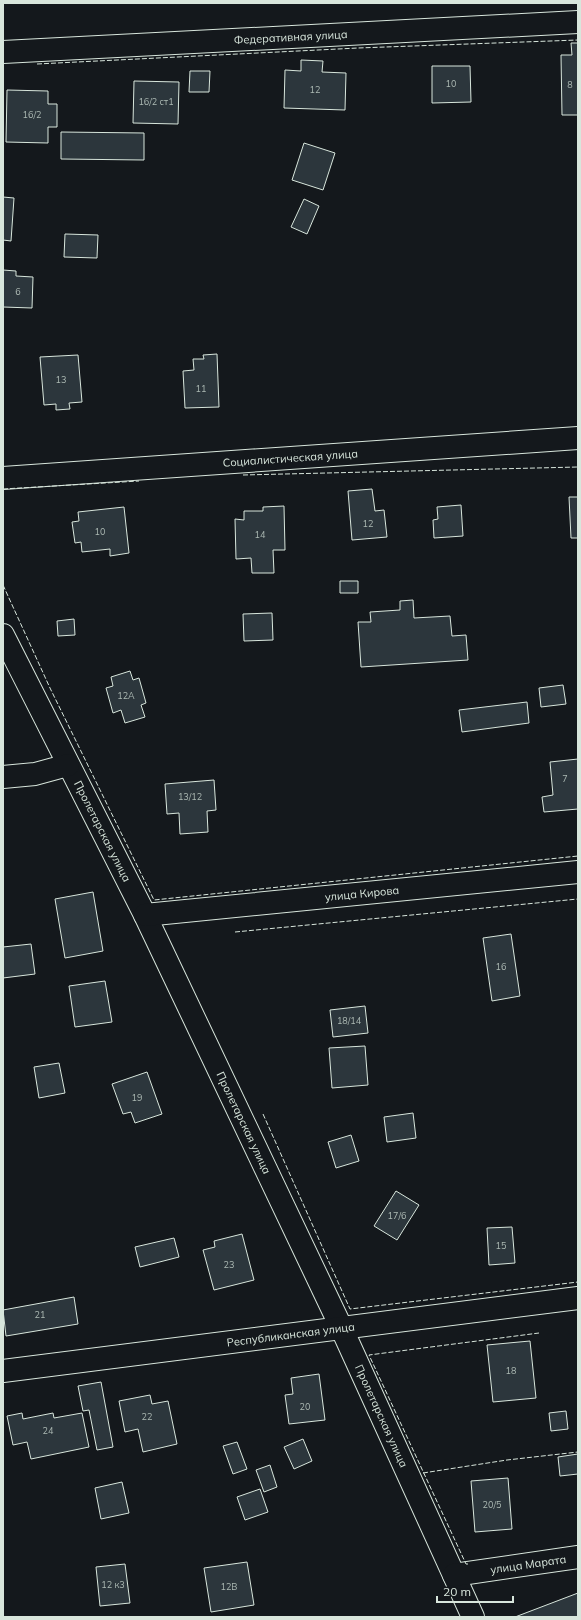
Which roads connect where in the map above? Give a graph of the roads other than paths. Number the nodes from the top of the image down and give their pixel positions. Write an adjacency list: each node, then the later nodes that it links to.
1 (578, 22): 2 (street, Федеративная улица)
2 (3, 52)
3 (578, 438): 4 (street, Социалистическая улица)
4 (3, 478)
5 (3, 635): 6 (street, Пролетарская улица)
6 (68, 766): 7 (street); 9 (street, Пролетарская улица)
7 (3, 777)
8 (578, 872): 9 (street, улица Кирова)
9 (145, 915): 11 (street, Пролетарская улица)
10 (578, 1298): 11 (street, Республиканская улица)
11 (341, 1327): 12 (street, Республиканская улица); 14 (street, Пролетарская улица)
12 (3, 1371)
13 (578, 1557): 14 (street, улица Марата)
14 (454, 1575): 15 (street, Пролетарская улица)
15 (473, 1617)

